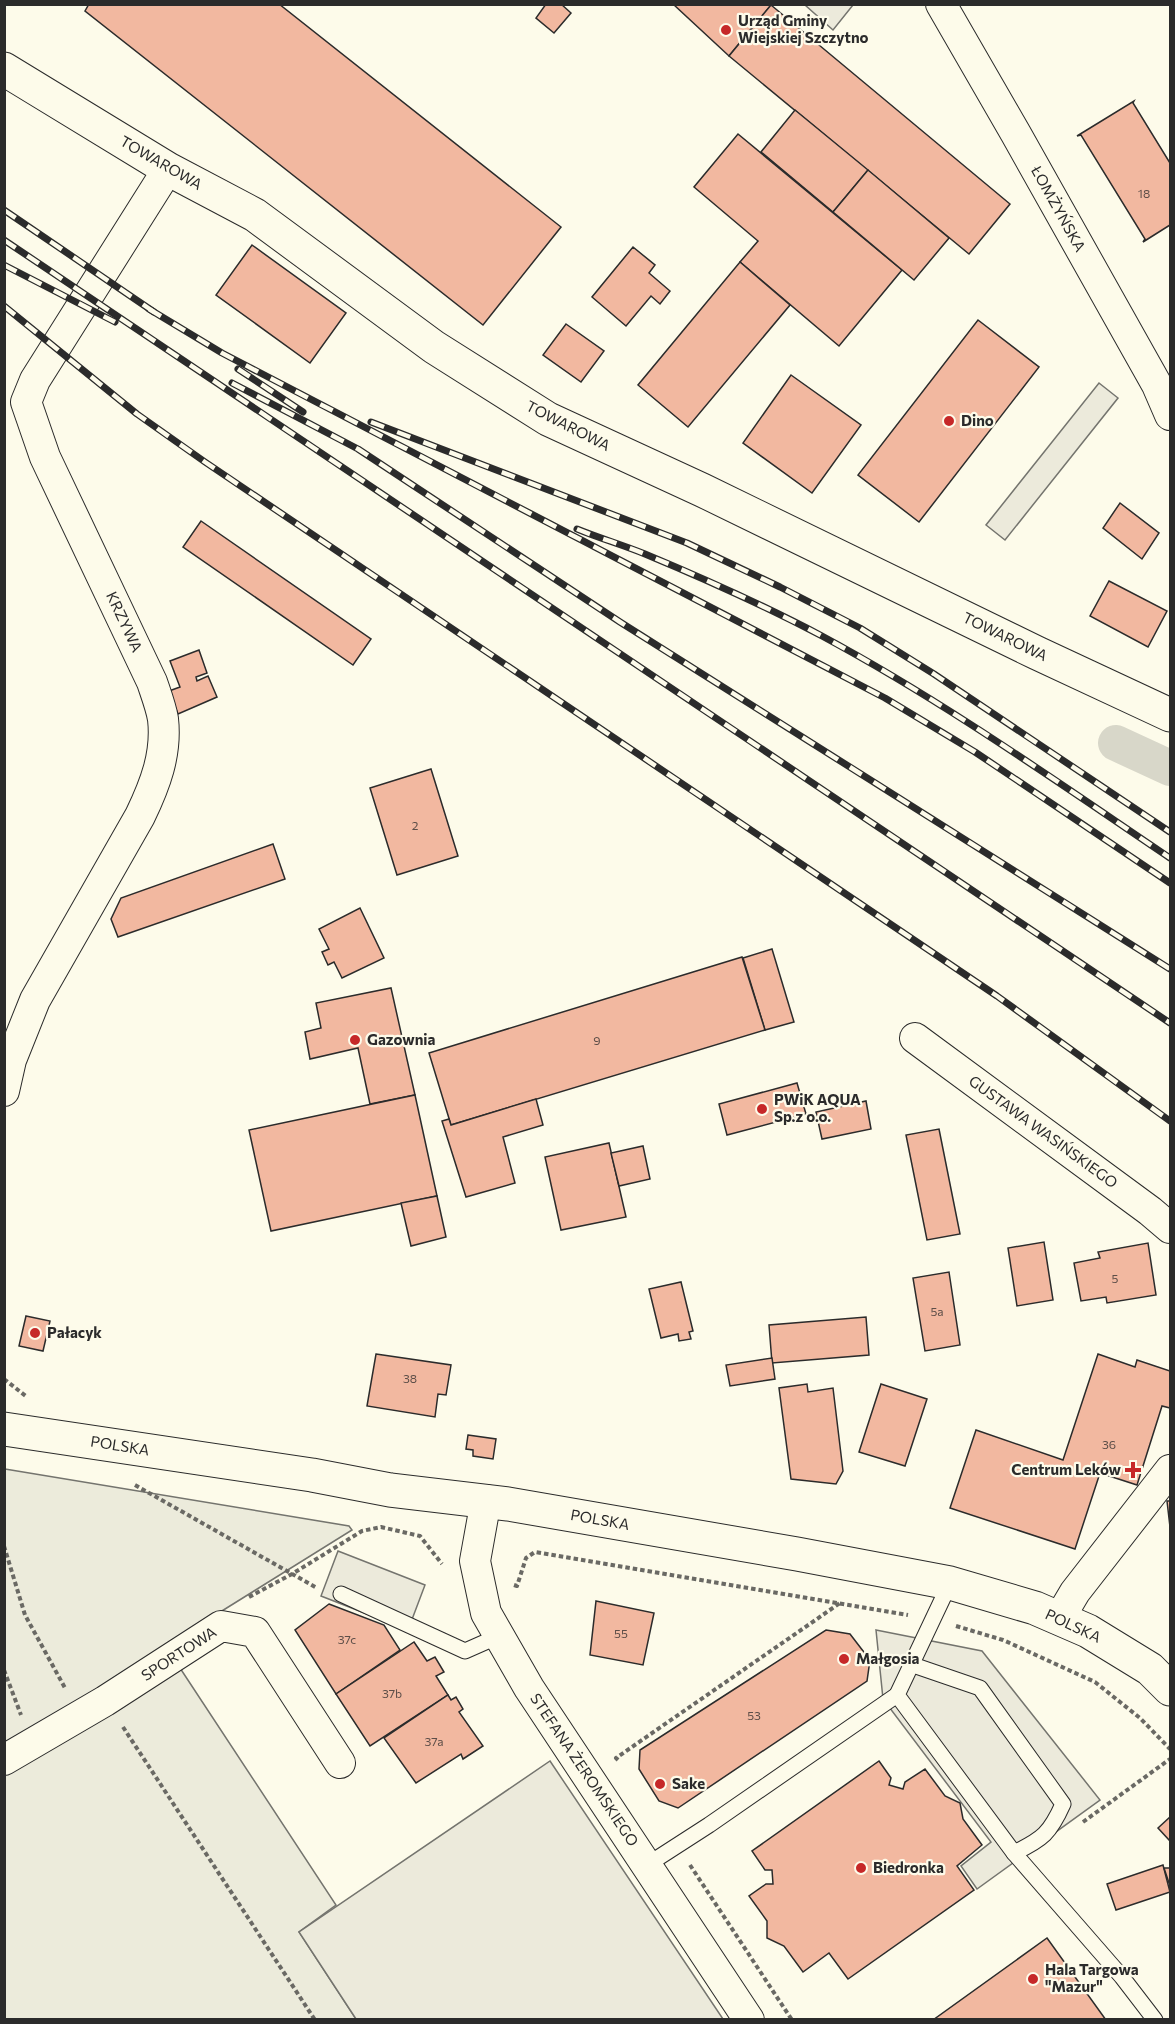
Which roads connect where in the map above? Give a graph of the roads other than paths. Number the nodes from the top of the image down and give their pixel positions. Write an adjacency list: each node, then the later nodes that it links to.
1 (941, 4): 4 (street, ŁOMŻYŃSKA)
2 (6, 72): 3 (street, TOWAROWA)
3 (168, 169): 5 (street, TOWAROWA); 7 (street, KRZYWA)
4 (1170, 415)
5 (1170, 715)
6 (915, 1038): 8 (street, GUSTAWA WASIŃSKIEGO)
7 (4, 1091)
8 (1170, 1228)
9 (4, 1429): 11 (street, POLSKA)
10 (1170, 1470): 14 (street)
11 (486, 1500): 12 (street, POLSKA); 15 (street, STEFANA ŻEROMSKIEGO)
12 (950, 1583): 14 (street, POLSKA); 16 (lane)
13 (341, 1594): 15 (lane)
14 (1059, 1619): 17 (street, POLSKA)
15 (499, 1636): 22 (street, STEFANA ŻEROMSKIEGO)
16 (913, 1665): 18 (lane); 21 (lane)
17 (1170, 1689)
18 (897, 1695): 21 (lane); 22 (lane)
19 (4, 1760): 20 (street, SPORTOWA)
20 (340, 1763)
21 (1014, 1853): 24 (lane)
22 (647, 1865): 23 (street, STEFANA ŻEROMSKIEGO)
23 (749, 2019)
24 (1155, 2019)

